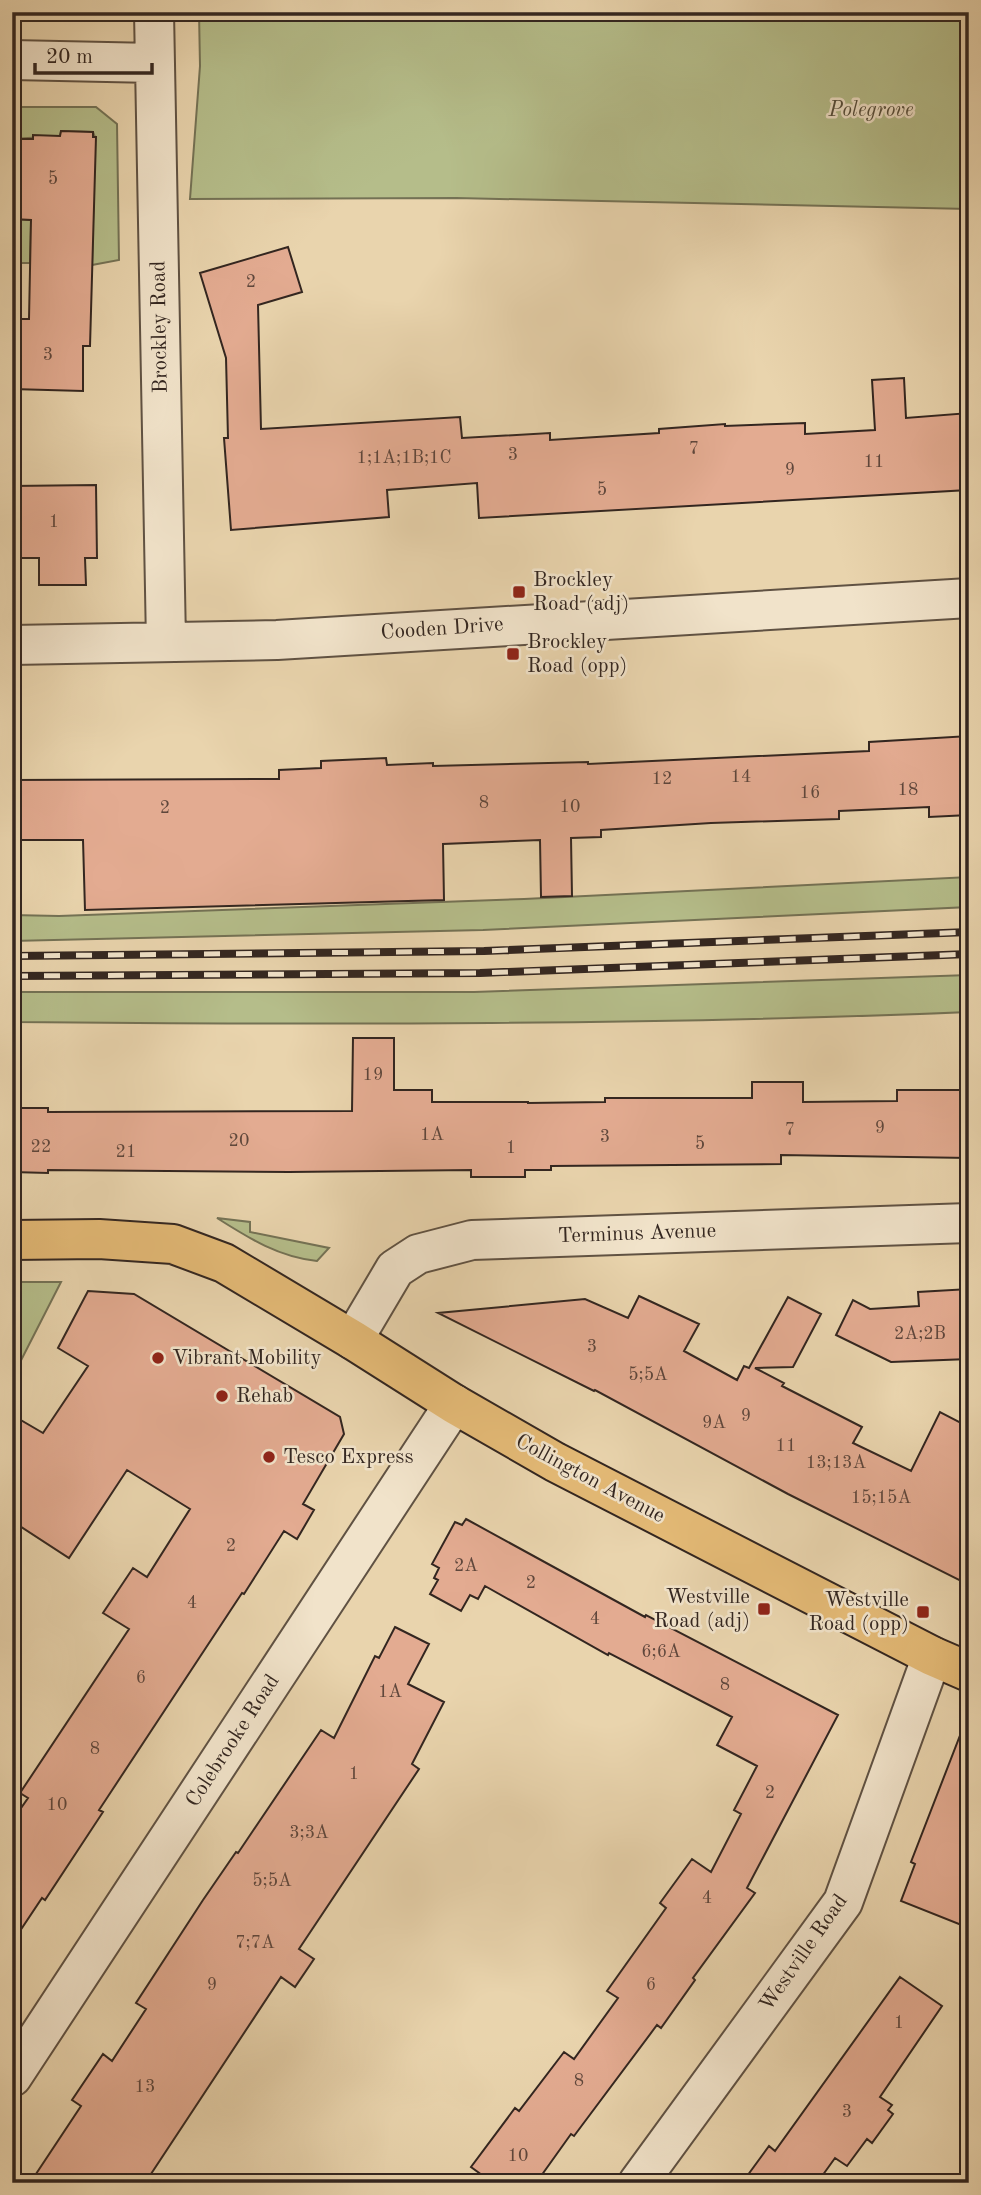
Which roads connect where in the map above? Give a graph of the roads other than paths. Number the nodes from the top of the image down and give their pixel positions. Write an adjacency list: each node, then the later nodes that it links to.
1 (154, 12): 3 (street, Brockley Road)
2 (12, 60): 3 (street)
3 (154, 62): 5 (street, Brockley Road)
4 (969, 598): 5 (street, Cooden Drive)
5 (166, 642): 6 (street, Cooden Drive)
6 (12, 645)
7 (969, 1223): 9 (street, Terminus Avenue)
8 (12, 1240): 9 (main road, Collington Avenue)
9 (353, 1340): 10 (main road, Collington Avenue)
10 (454, 1404): 11 (main road, Collington Avenue); 13 (street, Colebrooke Road)
11 (932, 1656): 12 (main road, Collington Avenue); 14 (street, Westville Road)
12 (969, 1672)
13 (12, 2077)
14 (638, 2183)

